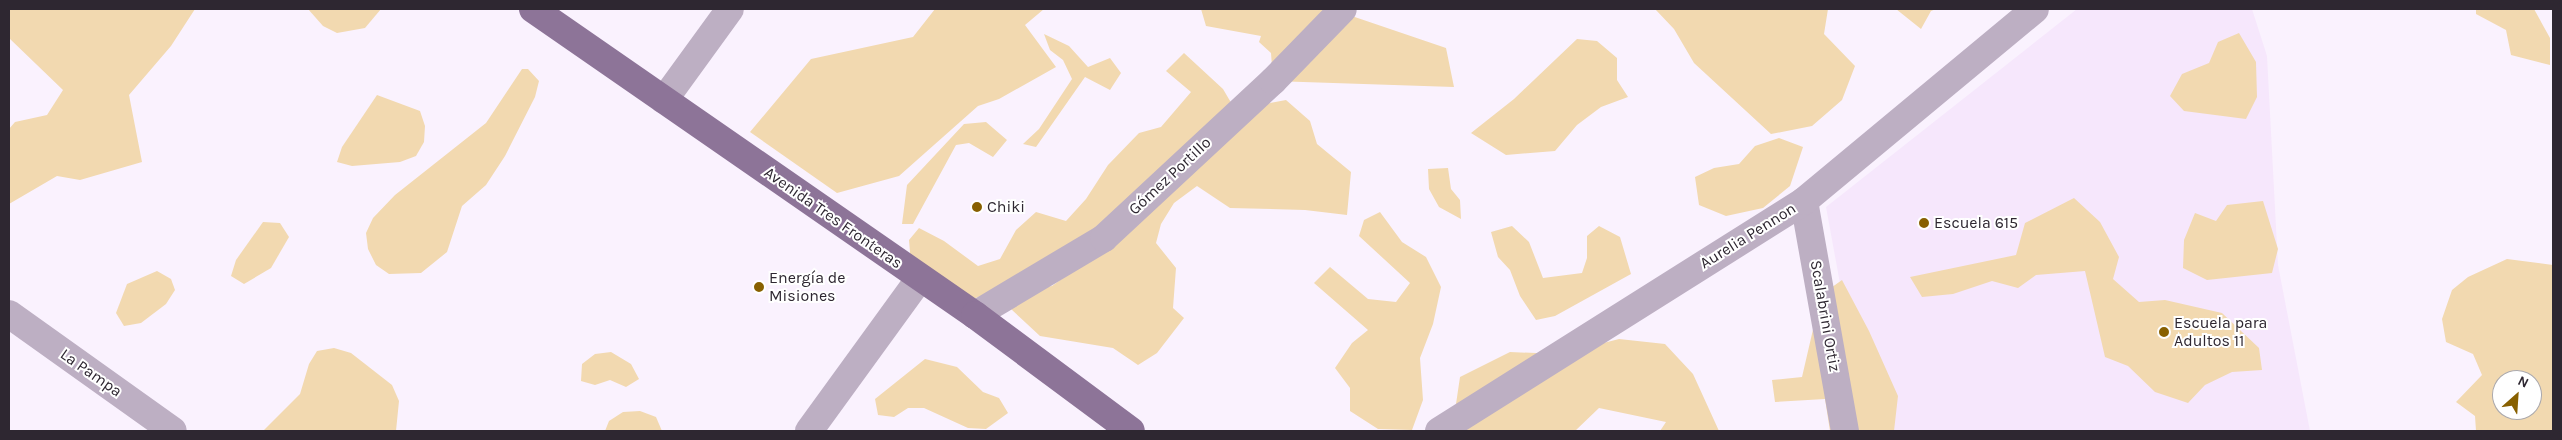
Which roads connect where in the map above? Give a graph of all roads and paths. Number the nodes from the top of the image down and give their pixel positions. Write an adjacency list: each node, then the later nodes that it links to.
1 (533, 9): 5 (main road, Avenida Tres Fronteras)
2 (730, 9): 5 (street)
3 (1343, 9): 9 (street, Gómez Portillo)
4 (2035, 9): 6 (street, Aurelia Pennon)
5 (664, 100): 7 (main road, Avenida Tres Fronteras)
6 (1804, 200): 13 (street, Aurelia Pennon); 14 (street, Scalabrini Ortiz)
7 (920, 278): 9 (main road, Avenida Tres Fronteras); 11 (street)
8 (9, 314): 10 (street, La Pampa)
9 (975, 315): 12 (main road, Avenida Tres Fronteras)
10 (173, 431)
11 (809, 431)
12 (1130, 431)
13 (1438, 431)
14 (1845, 431)

